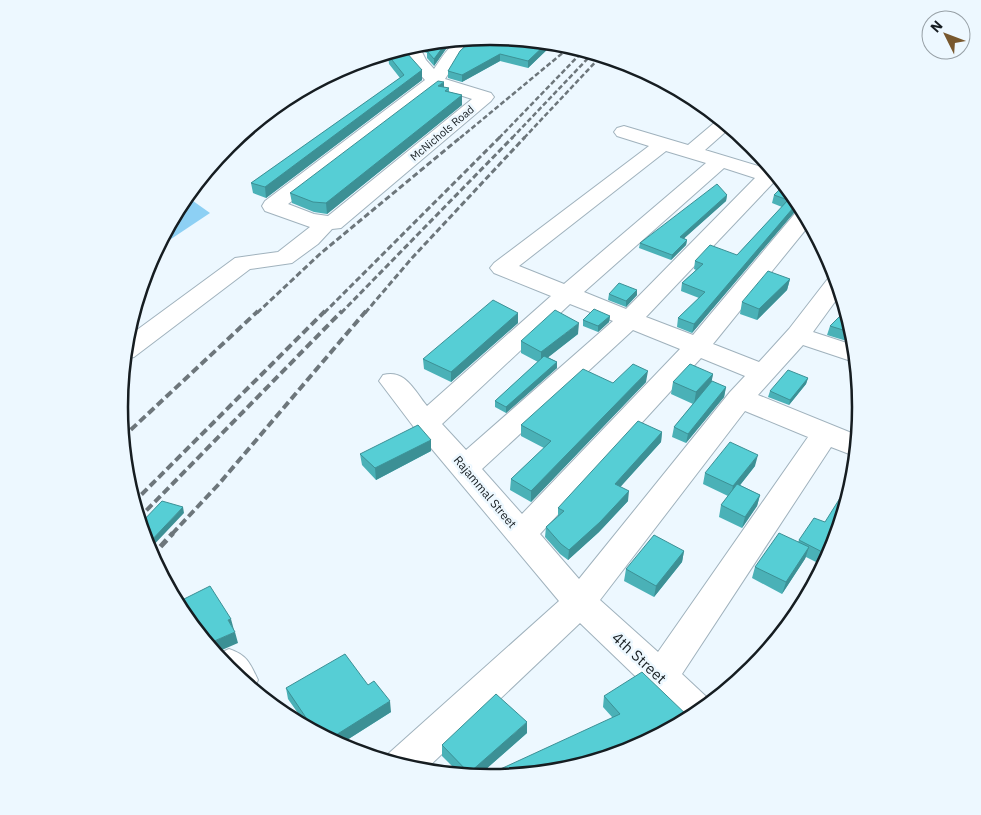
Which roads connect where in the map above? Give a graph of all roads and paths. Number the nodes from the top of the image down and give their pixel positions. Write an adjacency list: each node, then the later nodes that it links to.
1 (461, 47): 3 (street)
2 (414, 53): 3 (street)
3 (435, 81): 12 (street); 12 (street, McNichols Road)
4 (720, 127): 7 (street)
5 (624, 132): 6 (street)
6 (663, 144): 7 (street); 14 (street)
7 (690, 152): 8 (street)
8 (721, 161): 9 (street); 14 (street)
9 (767, 173)
10 (771, 178): 15 (street)
11 (801, 220): 18 (street)
12 (318, 222): 17 (street)
13 (833, 288): 16 (street)
14 (566, 295): 15 (street); 23 (street)
15 (629, 320): 18 (street); 26 (street)
16 (798, 335): 19 (street); 20 (street)
17 (134, 345)
18 (696, 348): 20 (street); 27 (street)
19 (849, 352)
20 (763, 373): 22 (street)
21 (392, 381): 23 (street, Rajammal Street)
22 (740, 398): 24 (street); 28 (street)
23 (426, 424): 26 (street, Rajammal Street)
24 (826, 433): 25 (street); 29 (street)
25 (851, 444)
26 (465, 468): 27 (street, Rajammal Street)
27 (521, 535): 28 (street, Rajammal Street)
28 (580, 602): 29 (street, 4th Street); 31 (street)
29 (660, 678): 30 (street, 4th Street)
30 (693, 708)
31 (409, 761)

